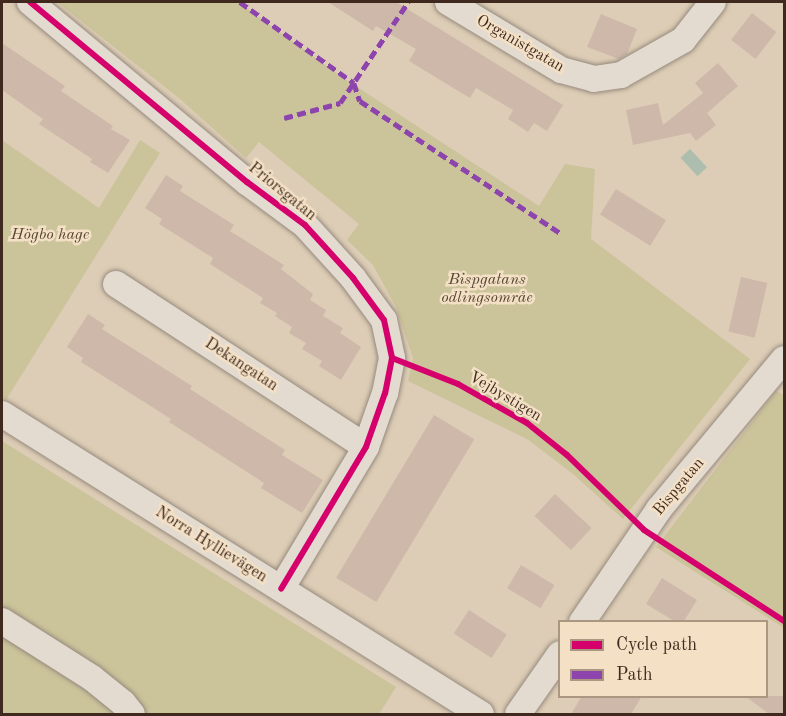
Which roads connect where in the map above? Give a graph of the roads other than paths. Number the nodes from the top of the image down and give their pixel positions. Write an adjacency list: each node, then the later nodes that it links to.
1 (30, 2): 7 (street, Priorsgatan)
2 (448, 2): 3 (street, Organistgatan)
3 (713, 2)
4 (116, 284): 7 (street, Dekangatan)
5 (784, 359): 9 (street, Bispgatan)
6 (2, 414): 8 (street, Norra Hyllievägen)
7 (366, 447): 8 (street, Priorsgatan)
8 (281, 589): 13 (street, Norra Hyllievägen)
9 (583, 620)
10 (2, 621): 12 (street)
11 (558, 657): 14 (street)
12 (132, 714)
13 (480, 714)
14 (518, 714)

